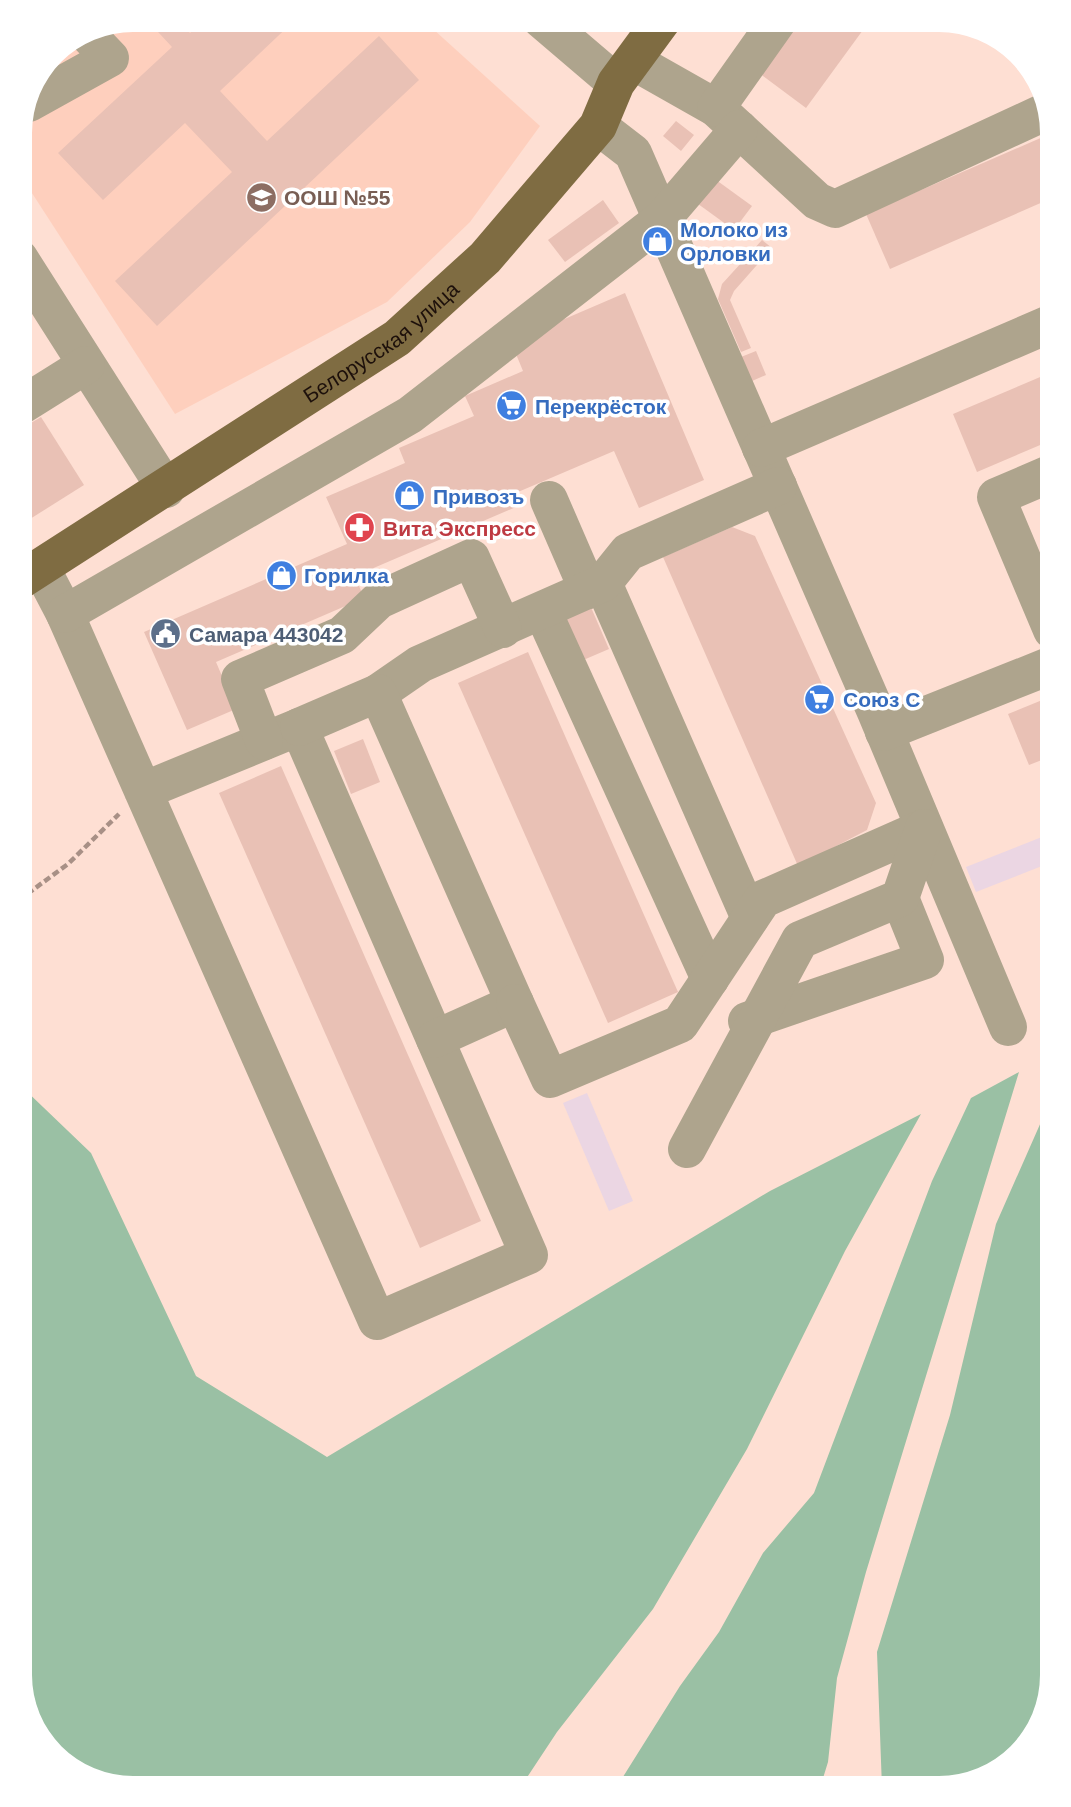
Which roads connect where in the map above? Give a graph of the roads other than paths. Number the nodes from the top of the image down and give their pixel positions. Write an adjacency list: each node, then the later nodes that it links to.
1 (561, 32): 5 (street)
2 (654, 32): 5 (main road, Белорусская улица)
3 (772, 32): 8 (street)
4 (93, 40): 6 (street)
5 (625, 72): 8 (street); 9 (main road, Белорусская улица)
6 (38, 98)
7 (1038, 115): 8 (street)
8 (727, 119): 10 (street)
9 (598, 126): 10 (street); 18 (main road, Белорусская улица)
10 (662, 219): 15 (street); 25 (street)
11 (32, 279): 13 (street)
12 (1040, 328): 15 (street)
13 (86, 365): 14 (street); 18 (street)
14 (32, 399)
15 (761, 448): 17 (street)
16 (1040, 478): 23 (street)
17 (778, 486): 22 (street); 30 (street)
18 (166, 489): 20 (main road, Белорусская улица)
19 (549, 500): 22 (street)
20 (32, 573)
21 (32, 576): 25 (street)
22 (596, 587): 24 (street); 35 (street)
23 (1040, 602)
24 (543, 612): 26 (street); 36 (street)
25 (65, 614): 32 (street)
26 (503, 629): 28 (street); 31 (street)
27 (1040, 670): 30 (street)
28 (378, 693): 29 (street); 37 (street)
29 (299, 727): 31 (street); 40 (street)
30 (884, 732): 33 (street)
31 (264, 741): 32 (street)
32 (143, 791): 40 (street)
33 (924, 828): 34 (street); 35 (street); 39 (street)
34 (900, 898): 38 (street); 38 (street)
35 (750, 918): 36 (street)
36 (710, 979): 37 (street)
37 (515, 1003): 40 (street)
38 (743, 1022): 41 (street)
39 (1007, 1027)
40 (435, 1039)
41 (687, 1149)

